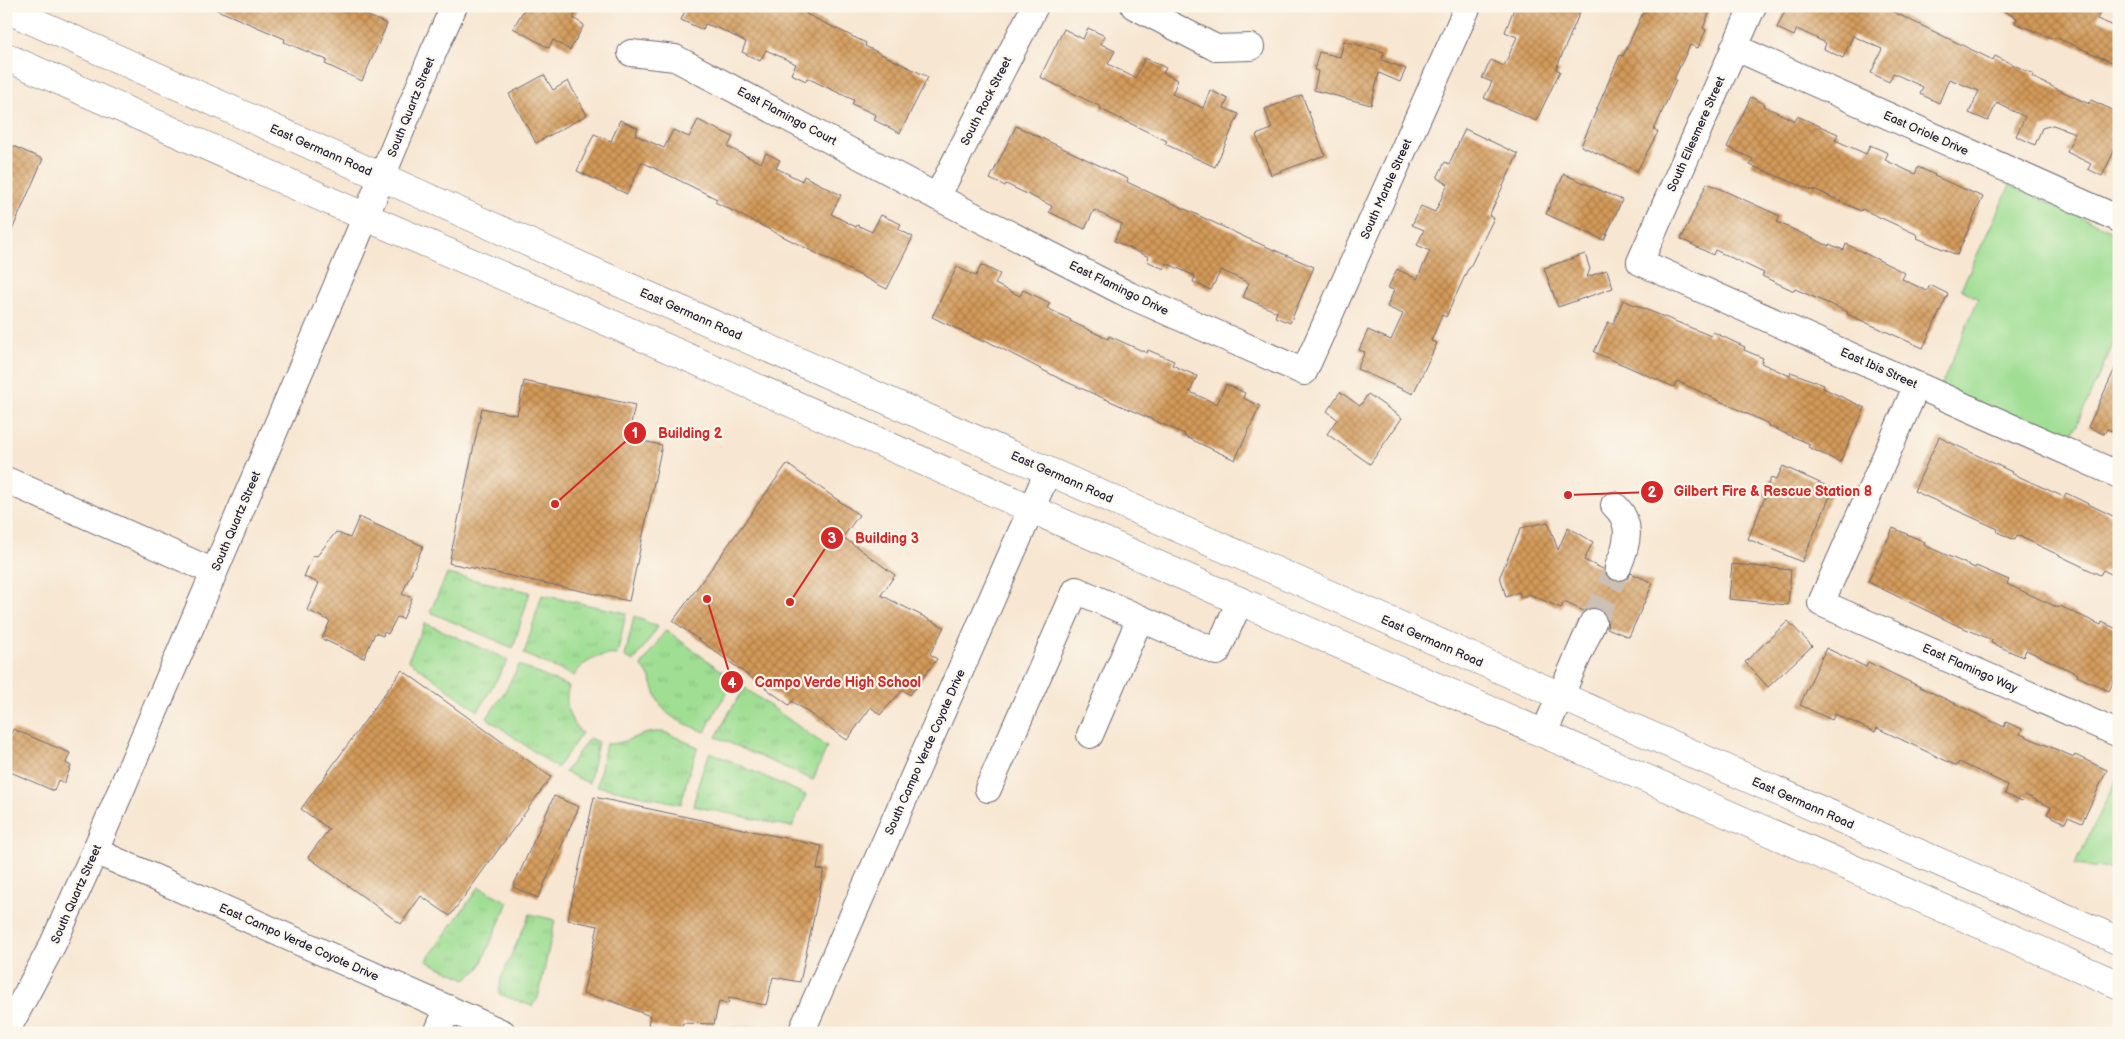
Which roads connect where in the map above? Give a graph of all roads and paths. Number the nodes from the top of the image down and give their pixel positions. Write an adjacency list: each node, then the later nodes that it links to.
1 (454, 6): 11 (street, South Quartz Street)
2 (1036, 6): 12 (street, South Rock Street)
3 (1134, 6): 7 (street)
4 (1468, 6): 16 (street, South Marble Street)
5 (1753, 6): 8 (street, South Ellesmere Street)
6 (6, 9): 11 (main road, East Germann Road)
7 (1251, 47)
8 (1734, 48): 14 (street, East Oriole Drive); 15 (street, South Ellesmere Street)
9 (631, 53): 12 (street, East Flamingo Court)
10 (6, 57): 13 (main road)
11 (382, 177): 13 (street, South Quartz Street); 18 (main road, East Germann Road)
12 (937, 197): 16 (street, East Flamingo Drive)
13 (366, 217): 22 (main road); 24 (street, South Quartz Street)
14 (2119, 219)
15 (1640, 262): 17 (street, East Ibis Street)
16 (1304, 372)
17 (1917, 385): 19 (street, East Ibis Street); 30 (street, East Flamingo Way)
18 (1048, 471): 22 (street, South Campo Verde Coyote Drive); 28 (main road, East Germann Road)
19 (2119, 475)
20 (6, 480): 24 (street)
21 (1614, 504): 23 (street)
22 (1031, 509): 25 (main road); 41 (street, South Campo Verde Coyote Drive)
23 (1618, 567)
24 (214, 572): 33 (street, South Quartz Street)
25 (1240, 601): 26 (street); 29 (main road)
26 (1140, 618): 31 (street); 32 (street)
27 (1593, 622): 28 (street)
28 (1559, 696): 29 (street); 34 (main road, East Germann Road)
29 (1544, 733): 35 (main road)
30 (2119, 734)
31 (1090, 735)
32 (988, 789)
33 (95, 851): 36 (street, South Quartz Street); 37 (street, East Campo Verde Coyote Drive)
34 (2119, 941)
35 (2119, 985)
36 (14, 1002): 38 (street, South Quartz Street)
37 (448, 1008): 39 (street); 40 (street, East Campo Verde Coyote Drive)
38 (6, 1031)
39 (437, 1033)
40 (503, 1033)
41 (801, 1033)

